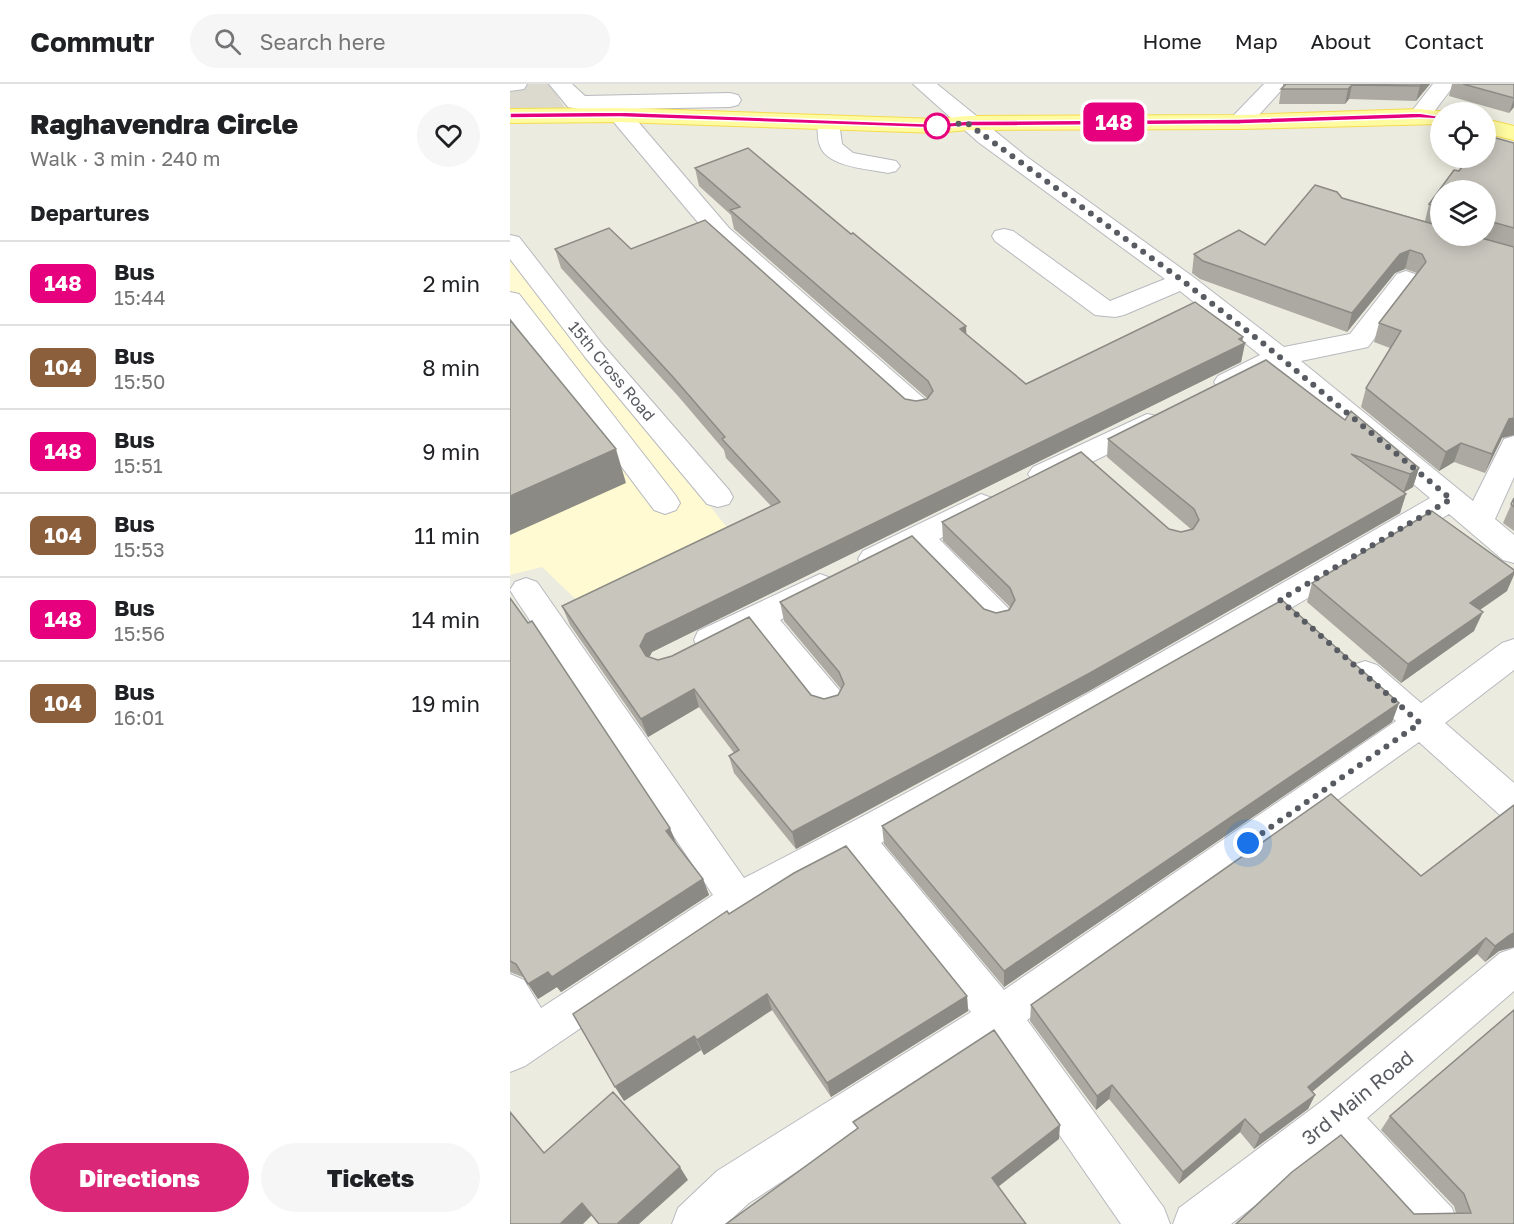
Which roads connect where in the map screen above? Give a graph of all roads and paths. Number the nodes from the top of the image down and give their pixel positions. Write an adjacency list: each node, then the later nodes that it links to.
1 (516, 84): 6 (street)
2 (537, 84): 8 (street)
3 (924, 84): 15 (street)
4 (1276, 84): 14 (street)
5 (1444, 84): 11 (street)
6 (510, 85)
7 (724, 92): 8 (street); 12 (street)
8 (563, 98): 9 (main road); 10 (main road)
9 (620, 114): 12 (main road); 27 (street)
10 (510, 116)
11 (1429, 116): 14 (main road)
12 (744, 119): 13 (main road)
13 (828, 122): 15 (main road); 18 (street)
14 (1240, 122): 15 (main road)
15 (967, 123): 22 (street)
16 (1496, 129): 17 (main road)
17 (1514, 133)
18 (888, 166)
19 (1004, 236): 22 (street)
20 (510, 242): 31 (street, 15th Cross Road)
21 (1406, 279): 24 (street)
22 (1183, 281): 24 (street)
23 (510, 300): 33 (street)
24 (1281, 356): 25 (street); 32 (street)
25 (1208, 393)
26 (1176, 408): 29 (street)
27 (918, 409)
28 (1514, 446): 34 (street)
29 (1083, 455): 30 (street); 35 (street)
30 (1109, 478)
31 (718, 497)
32 (1451, 499): 34 (street); 38 (street)
33 (665, 503)
34 (1478, 522): 36 (street)
35 (918, 537): 39 (street); 40 (street)
36 (1514, 552)
37 (526, 590): 49 (street)
38 (1280, 600): 41 (street); 48 (street)
39 (758, 616): 42 (street); 45 (street)
40 (997, 617)
41 (1306, 623)
42 (686, 652)
43 (1514, 652): 46 (street)
44 (1341, 654): 46 (street)
45 (828, 700)
46 (1420, 723): 47 (street); 52 (street)
47 (1514, 805)
48 (855, 839): 49 (street); 52 (street)
49 (738, 900): 53 (street)
50 (1514, 966): 54 (street, 3rd Main Road)
51 (510, 993): 53 (street)
52 (1000, 1016): 55 (street); 56 (street)
53 (522, 1043)
54 (1337, 1116): 57 (street, 3rd Main Road); 58 (street)
55 (694, 1224)
56 (1148, 1224)
57 (1195, 1224)
58 (1436, 1224)

